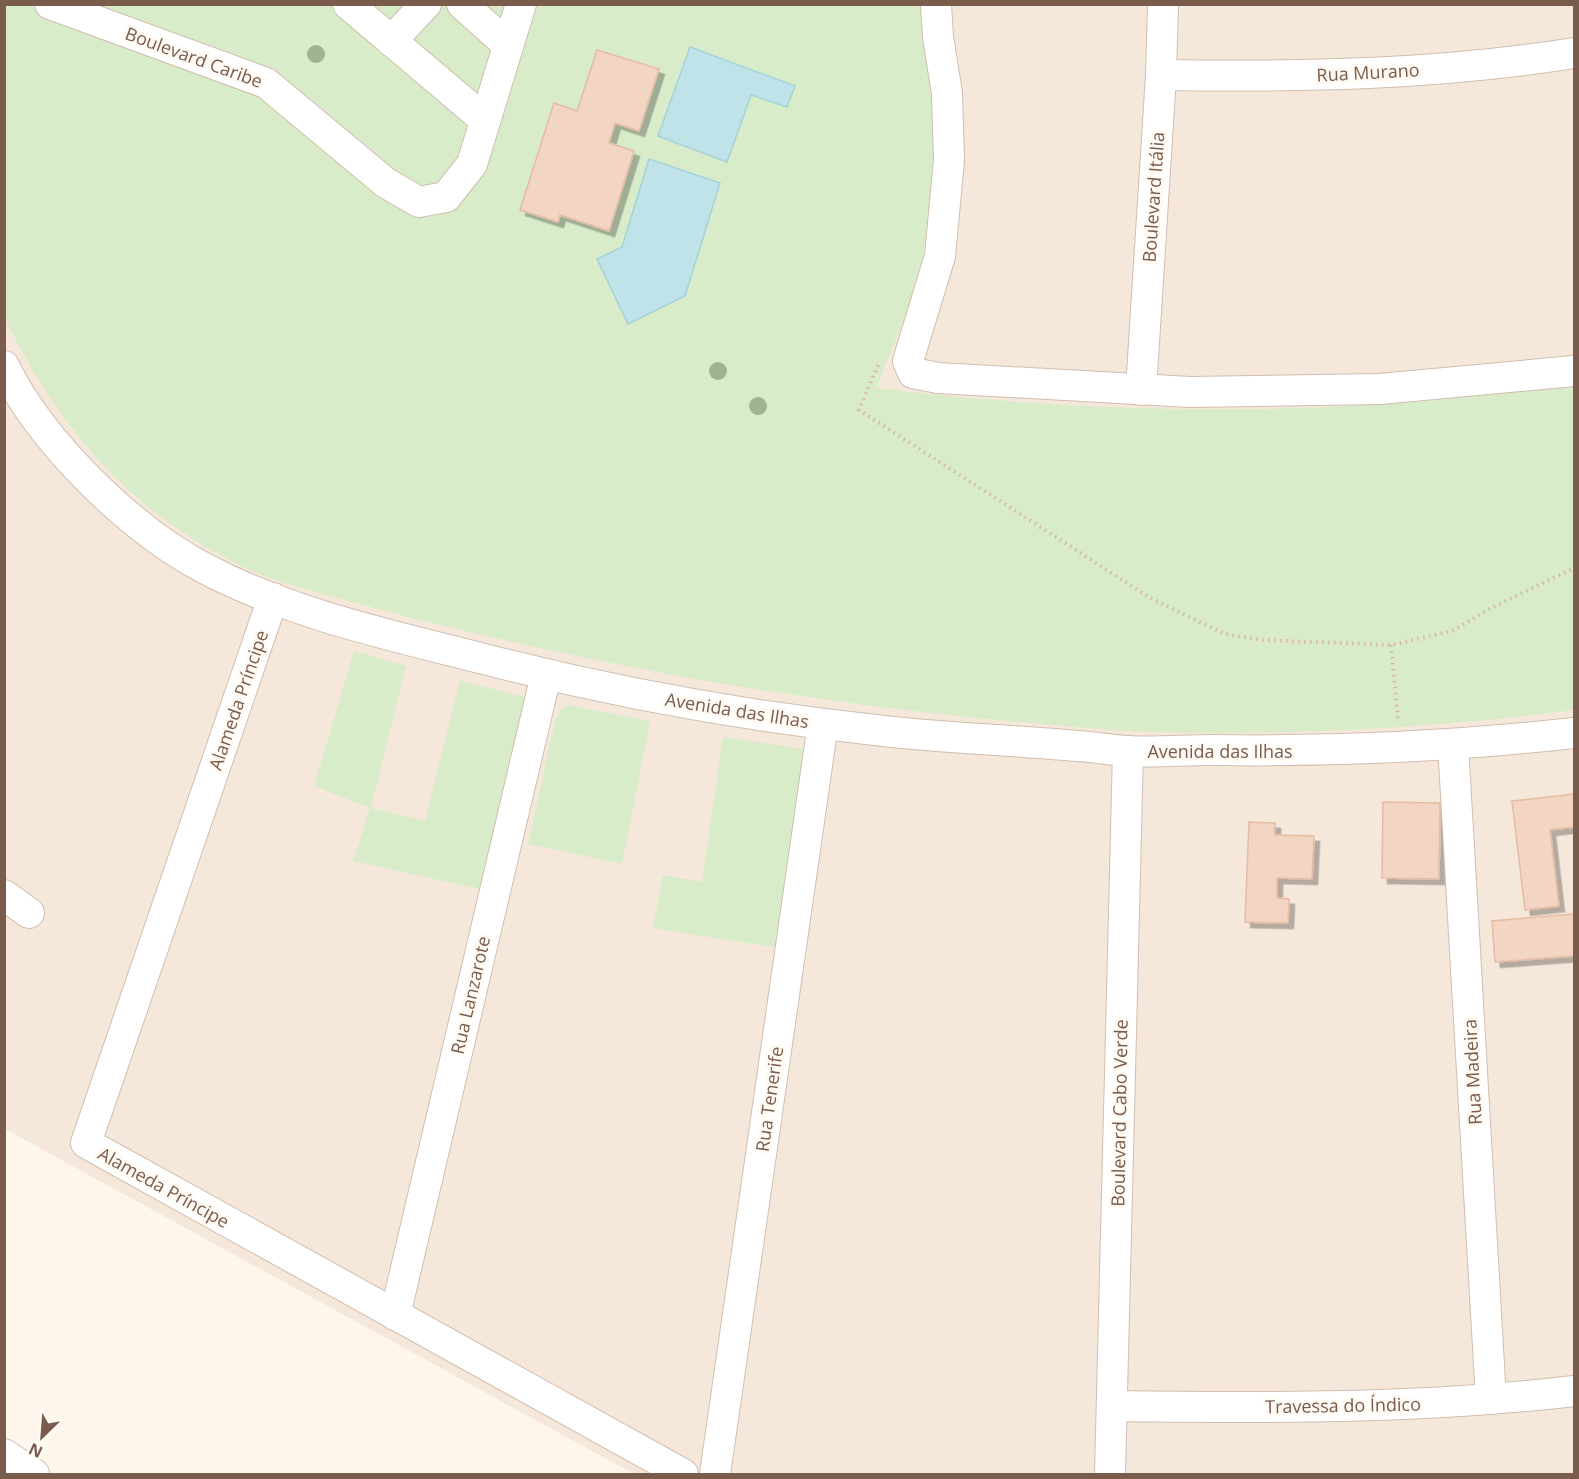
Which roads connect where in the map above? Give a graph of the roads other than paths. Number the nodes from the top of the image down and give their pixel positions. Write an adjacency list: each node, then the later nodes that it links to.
1 (50, 4): 12 (street, Boulevard Caribe)
2 (348, 4): 8 (street)
3 (426, 4): 8 (street)
4 (462, 4): 9 (street)
5 (521, 4): 9 (street)
6 (936, 4): 15 (street)
7 (1163, 4): 11 (street, Boulevard Itália)
8 (391, 41): 12 (street)
9 (508, 45): 12 (street)
10 (1575, 53): 11 (street, Rua Murano)
11 (1161, 75): 15 (street, Boulevard Itália)
12 (485, 120)
13 (4, 366): 16 (street, Avenida das Ilhas)
14 (1575, 371): 15 (street)
15 (1141, 390)
16 (273, 598): 17 (street, Avenida das Ilhas); 24 (street, Alameda Príncipe)
17 (546, 675): 18 (street, Avenida das Ilhas); 24 (street, Rua Lanzarote)
18 (823, 724): 21 (street, Avenida das Ilhas); 31 (street, Rua Tenerife)
19 (1575, 733): 20 (street, Avenida das Ilhas)
20 (1454, 744): 21 (street, Avenida das Ilhas); 26 (street, Rua Madeira)
21 (1128, 751): 27 (street, Boulevard Cabo Verde)
22 (4, 895): 23 (street)
23 (29, 913)
24 (395, 1314): 30 (street, Alameda Príncipe)
25 (1575, 1391): 26 (street, Travessa do Índico)
26 (1491, 1399): 27 (street, Travessa do Índico)
27 (1112, 1406): 32 (street, Boulevard Cabo Verde)
28 (4, 1454): 29 (street)
29 (34, 1474)
30 (683, 1474)
31 (715, 1474)
32 (1110, 1474)

